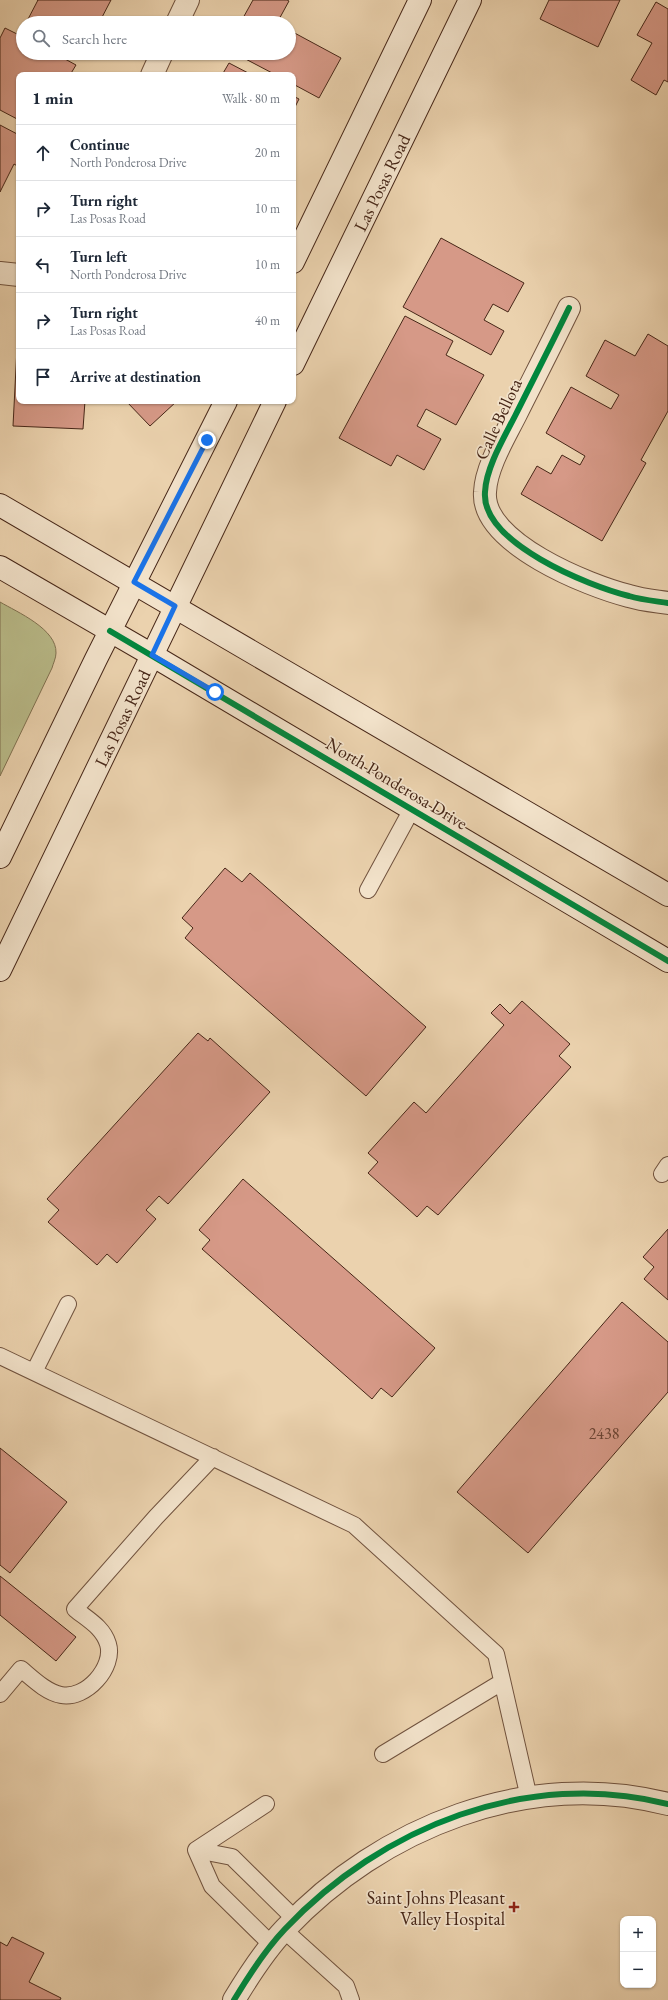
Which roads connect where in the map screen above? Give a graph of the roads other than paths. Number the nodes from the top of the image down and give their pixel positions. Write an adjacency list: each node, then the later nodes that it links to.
1 (188, 0): 4 (street)
2 (420, 0): 7 (street)
3 (470, 0): 11 (street, Las Posas Road)
4 (180, 16)
5 (159, 60): 6 (street)
6 (153, 72)
7 (296, 256)
8 (0, 273): 9 (street)
9 (16, 275)
10 (569, 308): 17 (street, Calle Bellota)
11 (296, 358)
12 (224, 404): 16 (street)
13 (274, 404): 18 (street, Las Posas Road)
14 (0, 505): 16 (street)
15 (0, 567): 19 (street, North Ponderosa Drive)
16 (134, 582): 18 (street); 19 (street)
17 (668, 603)
18 (175, 606): 20 (street, Las Posas Road); 24 (street)
19 (110, 631): 20 (street, North Ponderosa Drive); 22 (street)
20 (152, 655): 21 (street, North Ponderosa Drive); 26 (street, Las Posas Road)
21 (412, 809): 23 (lane); 25 (street, North Ponderosa Drive)
22 (0, 857)
23 (368, 890)
24 (668, 895)
25 (668, 961)
26 (0, 970)
27 (68, 1304): 29 (lane)
28 (0, 1356): 29 (lane)
29 (34, 1372): 30 (lane)
30 (213, 1457): 31 (lane); 32 (lane)
31 (502, 1682): 33 (lane); 34 (lane)
32 (0, 1694)
33 (383, 1754)
34 (530, 1798): 36 (street); 38 (street)
35 (266, 1804): 37 (lane)
36 (668, 1804)
37 (196, 1850): 38 (lane); 38 (lane)
38 (284, 1931): 39 (street); 40 (lane)
39 (234, 2000)
40 (351, 2000)

